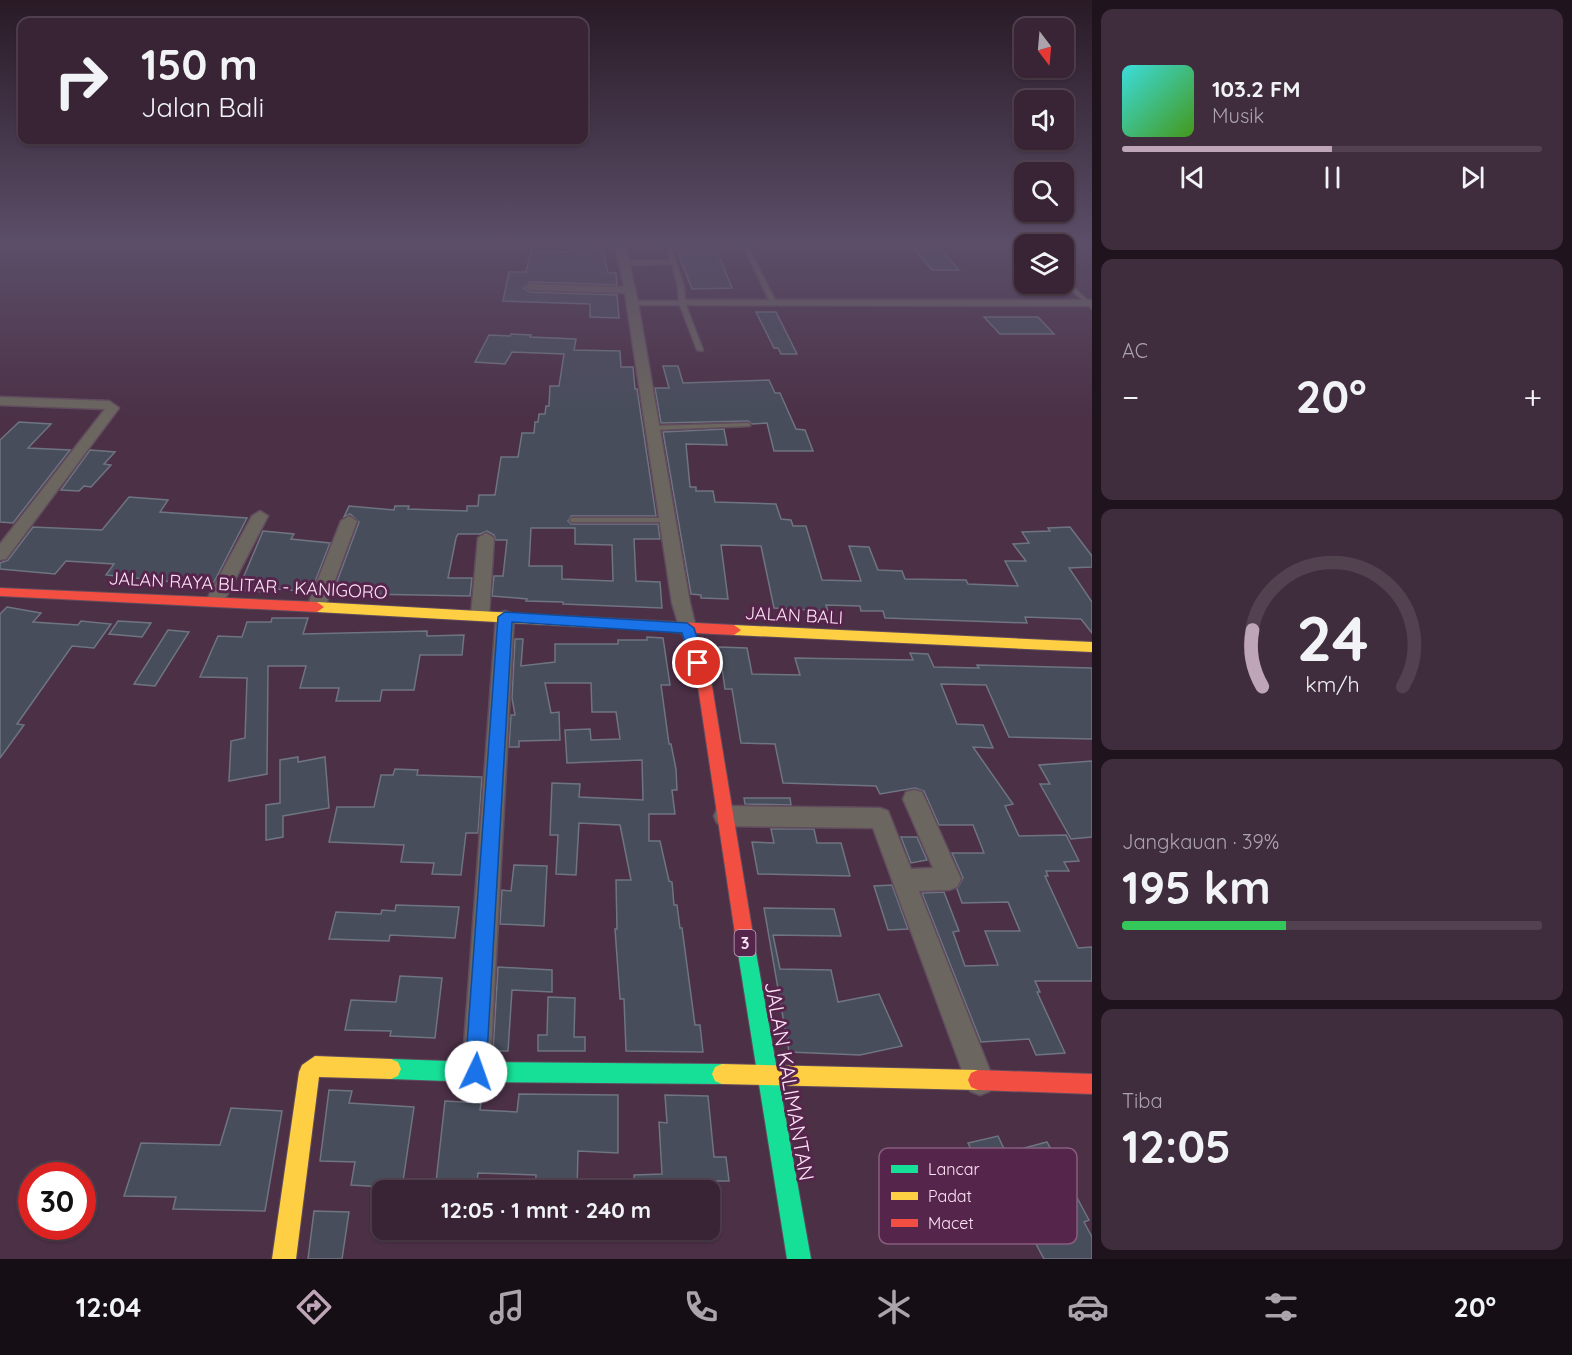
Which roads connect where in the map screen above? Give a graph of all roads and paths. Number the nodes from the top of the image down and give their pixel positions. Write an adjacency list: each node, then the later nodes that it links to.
1 (632, 302): 9 (street)
2 (671, 302): 3 (lane)
3 (682, 303): 4 (street); 6 (lane)
4 (774, 304): 5 (street)
5 (1090, 304)
6 (700, 350)
7 (0, 401): 15 (street)
8 (748, 425): 9 (lane)
9 (653, 428): 12 (street)
10 (260, 516): 17 (street)
11 (574, 520): 12 (lane)
12 (667, 520): 20 (street)
13 (349, 521): 18 (street)
14 (486, 538): 19 (street)
15 (0, 555)
16 (0, 592): 17 (main road, JALAN RAYA BLITAR - KANIGORO)
17 (215, 601): 18 (main road, JALAN RAYA BLITAR - KANIGORO)
18 (316, 607): 19 (main road, JALAN RAYA BLITAR - KANIGORO)
19 (493, 616): 20 (main road, JALAN BALI); 25 (street)
20 (687, 628): 21 (main road, JALAN BALI); 23 (main road, JALAN KALIMANTAN / 3)
21 (1092, 647)
22 (914, 799): 24 (street)
23 (725, 816): 24 (street); 26 (main road, JALAN KALIMANTAN / 3)
24 (904, 879): 27 (street)
25 (476, 1072): 26 (main road); 29 (main road)
26 (766, 1074): 27 (main road); 30 (main road, JALAN KALIMANTAN / 3)
27 (980, 1081): 28 (main road)
28 (1092, 1084)
29 (284, 1259)
30 (799, 1259)

